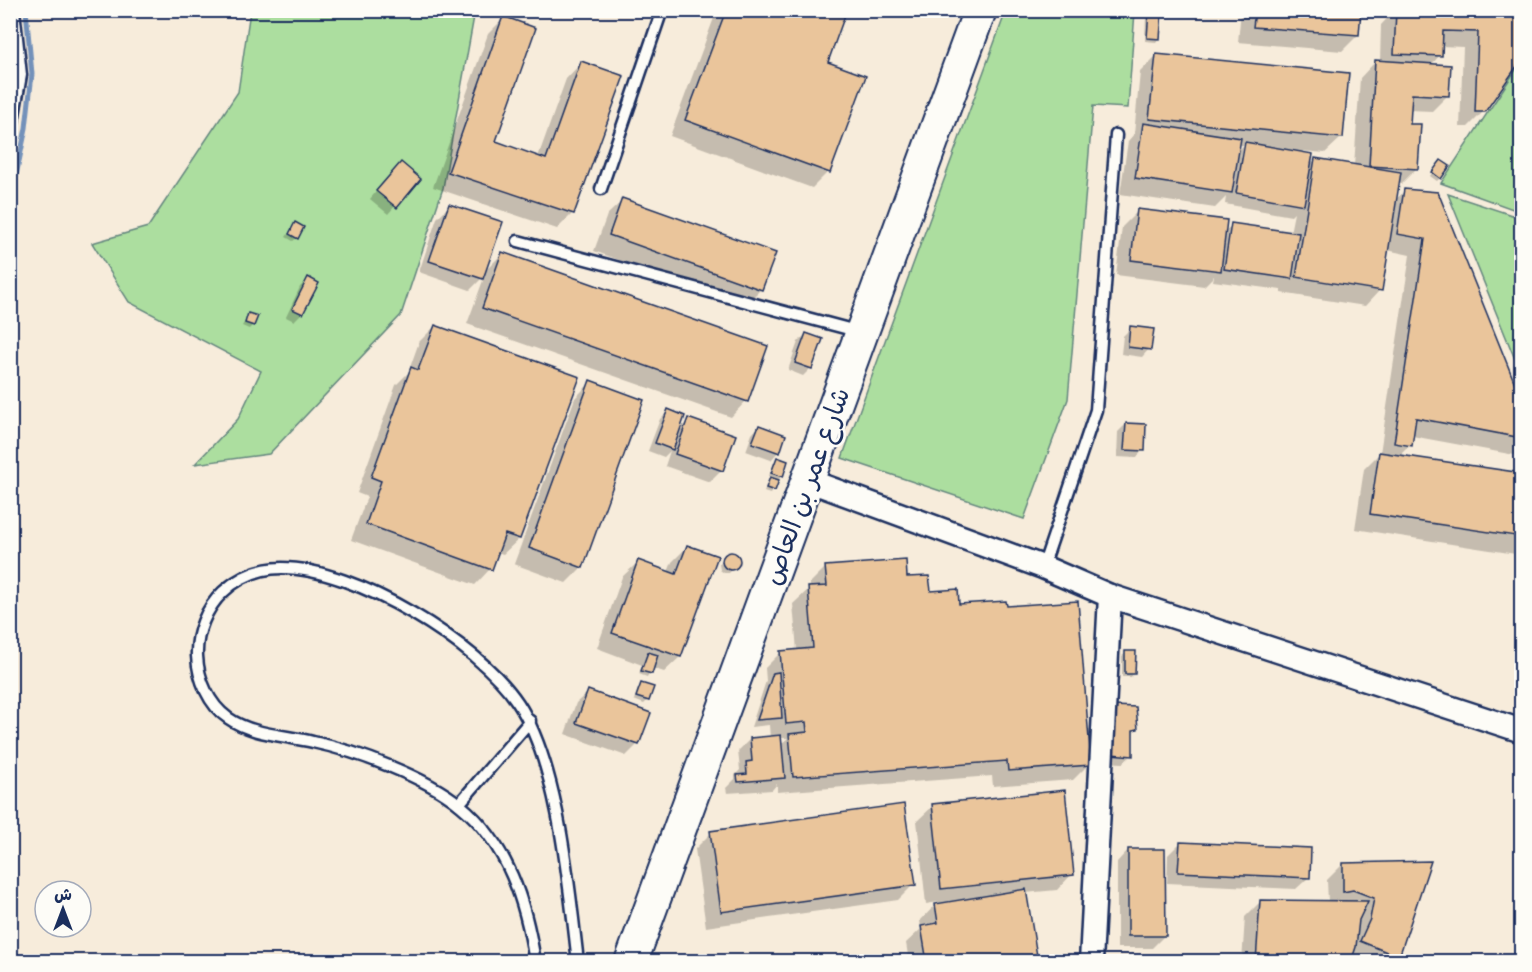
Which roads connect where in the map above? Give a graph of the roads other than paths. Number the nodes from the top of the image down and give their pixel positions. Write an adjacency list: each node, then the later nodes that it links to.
1 (14, 10): 5 (lane)
2 (662, 10): 6 (lane)
3 (980, 10): 8 (street, شارع عمر بن العاص)
4 (1116, 135): 10 (lane)
5 (10, 138)
6 (601, 189)
7 (518, 241): 8 (lane)
8 (864, 332): 9 (street, شارع عمر بن العاص)
9 (807, 480): 10 (street); 17 (street, شارع عمر بن العاص)
10 (1043, 567): 11 (street)
11 (1110, 596): 13 (street); 18 (street)
12 (530, 721): 14 (lane); 14 (lane); 16 (lane)
13 (1521, 730)
14 (459, 804): 15 (lane)
15 (535, 962)
16 (578, 962)
17 (631, 962)
18 (1091, 962)

